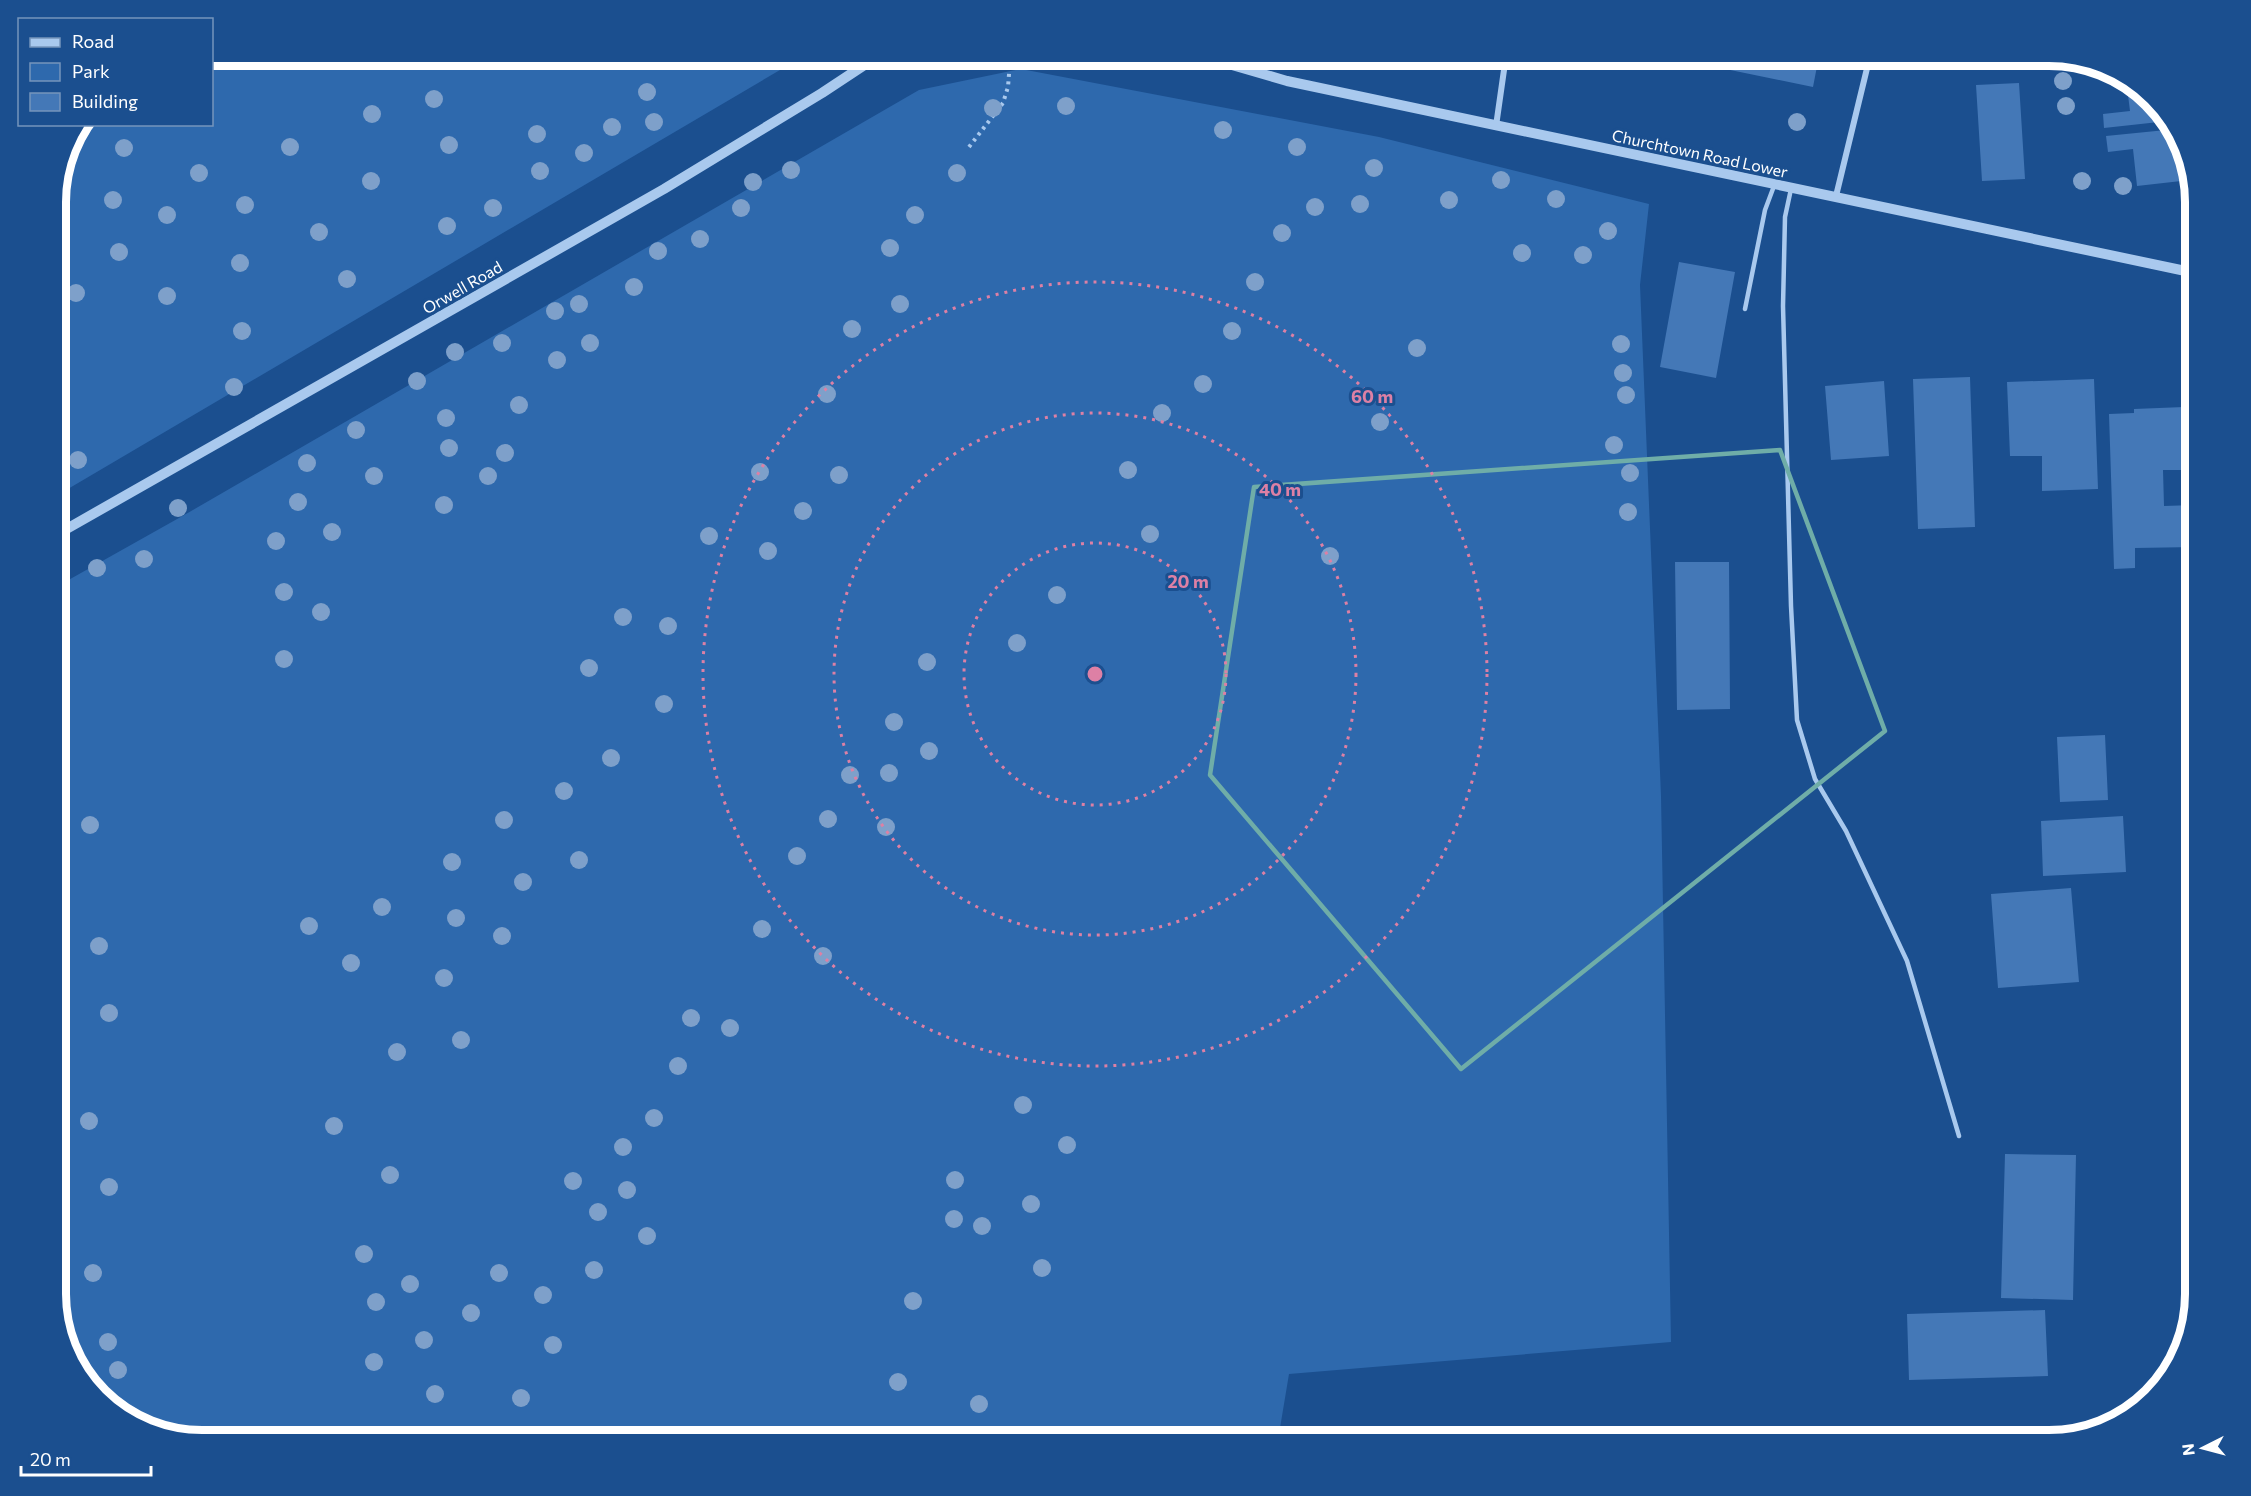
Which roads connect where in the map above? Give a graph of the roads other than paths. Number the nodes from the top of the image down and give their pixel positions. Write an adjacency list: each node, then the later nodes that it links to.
1 (863, 66): 11 (street, Orwell Road)
2 (1235, 66): 5 (street, Churchtown Road Lower)
3 (1505, 66): 5 (street)
4 (1868, 66): 8 (street)
5 (1496, 126): 6 (street, Churchtown Road Lower)
6 (1775, 183): 7 (street, Churchtown Road Lower); 10 (lane)
7 (1792, 187): 8 (street, Churchtown Road Lower); 12 (lane)
8 (1836, 196): 9 (street, Churchtown Road Lower)
9 (2185, 271)
10 (1745, 309)
11 (66, 529)
12 (1959, 1137)

